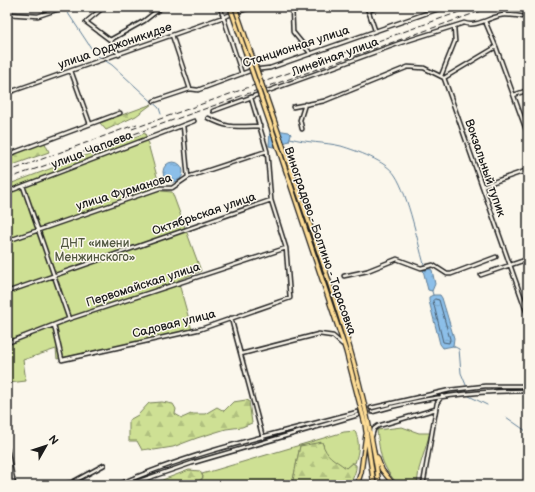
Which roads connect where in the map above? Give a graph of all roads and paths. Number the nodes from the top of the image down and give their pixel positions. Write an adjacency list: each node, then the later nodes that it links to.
1 (104, 7): 22 (street)
2 (162, 7): 22 (street)
3 (220, 7): 16 (street)
4 (230, 7): 71 (main road, Виноградово - Болтино - Тарасовка, bridge)
5 (235, 7): 79 (main road, Виноградово - Болтино - Тарасовка, bridge)
6 (252, 7): 16 (street, улица Орджоникидзе)
7 (292, 7): 24 (street)
8 (367, 7): 13 (street)
9 (378, 7): 13 (street)
10 (444, 7): 20 (street, Станционная улица)
11 (502, 7): 15 (street)
12 (62, 8): 14 (street)
13 (368, 11): 20 (street)
14 (7, 14)
15 (505, 15): 17 (street); 18 (street, Линейная улица)
16 (223, 17): 21 (street, улица Орджоникидзе); 27 (street)
17 (528, 18)
18 (485, 21): 19 (street, Линейная улица); 23 (street)
19 (454, 26): 28 (street); 33 (street, Линейная улица)
20 (376, 30): 24 (street, Станционная улица)
21 (172, 35): 25 (street, улица Орджоникидзе); 29 (street)
22 (110, 40): 25 (street)
23 (496, 47): 28 (street); 32 (street)
24 (311, 54): 27 (street, Станционная улица)
25 (118, 55): 26 (street, улица Орджоникидзе)
26 (71, 71): 31 (street, улица Орджоникидзе); 41 (street)
27 (242, 74): 29 (street, Станционная улица)
28 (443, 77): 35 (street); 51 (street, Вокзальный тупик)
29 (190, 89): 34 (street, Станционная улица)
30 (528, 90): 32 (street)
31 (7, 94)
32 (514, 95): 45 (street)
33 (251, 98): 37 (street, Линейная улица); 43 (street)
34 (154, 101)
35 (305, 104): 36 (street); 44 (street)
36 (293, 107)
37 (213, 111)
38 (120, 113): 41 (street)
39 (208, 118): 43 (street)
40 (194, 122): 42 (street)
41 (90, 124): 47 (street)
42 (183, 125): 49 (street); 50 (street, улица Чапаева)
43 (260, 126): 46 (street)
44 (302, 129)
45 (528, 135)
46 (267, 151): 49 (street, улица Фурманова); 53 (street)
47 (7, 155)
48 (528, 170): 51 (street)
49 (188, 177): 54 (street, улица Фурманова)
50 (23, 186): 52 (street, улица Чапаева); 54 (street)
51 (482, 186): 59 (street, Вокзальный тупик)
52 (7, 192)
53 (271, 200): 56 (street); 61 (street, Октябрьская улица)
54 (38, 230): 55 (street, улица Фурманова); 61 (street)
55 (7, 241)
56 (286, 248): 65 (street, Садовая улица); 66 (street, Первомайская улица)
57 (496, 257): 62 (street)
58 (528, 259): 59 (street)
59 (510, 265): 60 (street); 64 (street, Вокзальный тупик)
60 (481, 275)
61 (54, 276): 63 (street, Октябрьская улица); 66 (street)
62 (344, 276)
63 (7, 292)
64 (528, 316)
65 (231, 318): 67 (street, Садовая улица); 72 (street)
66 (69, 319): 67 (street, Первомайская улица)
67 (54, 325): 70 (street, Первомайская улица)
68 (528, 325): 69 (street)
69 (528, 332)
70 (7, 343)
71 (346, 351): 72 (street); 78 (main road, Виноградово - Болтино - Тарасовка)
72 (241, 354): 80 (street)
73 (528, 386): 76 (street)
74 (528, 391): 75 (street)
75 (442, 396): 76 (street); 77 (street)
76 (429, 399): 77 (street)
77 (437, 407): 79 (street); 92 (street)
78 (366, 424): 88 (main road); 89 (main road, Виноградово - Болтино - Тарасовка)
79 (372, 436): 81 (main road, Виноградово - Болтино - Тарасовка)
80 (264, 438): 86 (street); 87 (street)
81 (374, 446): 90 (main road, Виноградово - Болтино - Тарасовка); 91 (main road)
82 (7, 449): 84 (street)
83 (104, 465): 85 (street)
84 (14, 485)
85 (58, 485)
86 (118, 485)
87 (128, 485)
88 (357, 485)
89 (374, 485)
90 (379, 485)
91 (394, 485)
92 (423, 485)

